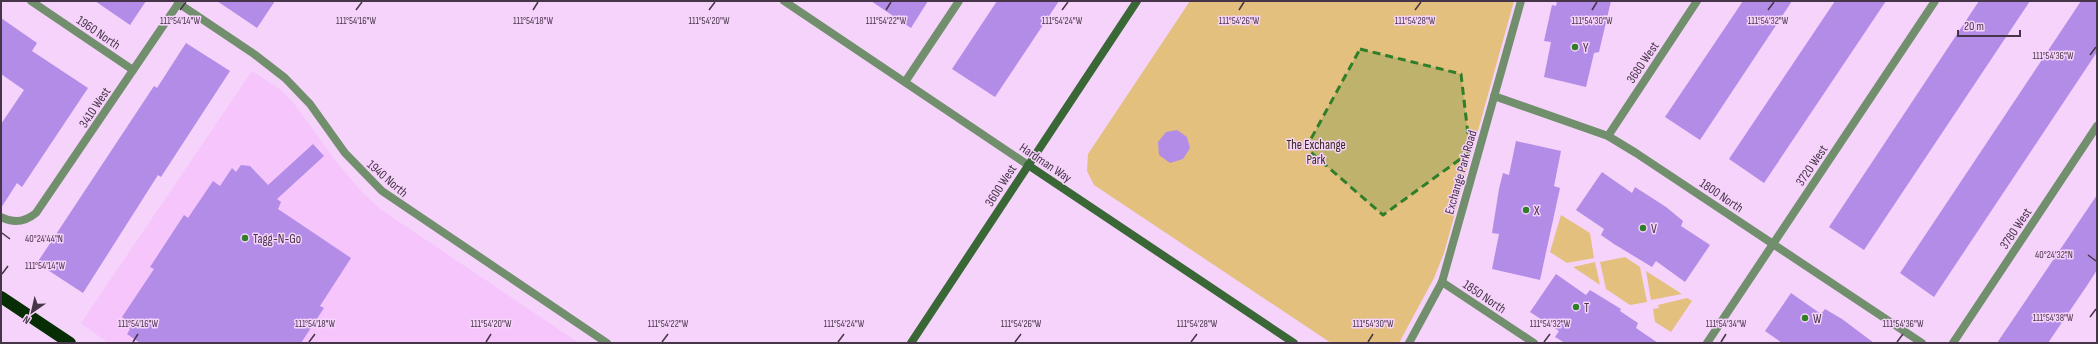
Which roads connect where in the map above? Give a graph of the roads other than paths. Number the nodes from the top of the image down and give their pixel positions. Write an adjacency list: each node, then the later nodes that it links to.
1 (31, 1): 9 (street, 1960 North)
2 (784, 1): 10 (street, Hardman Way)
3 (959, 1): 10 (street)
4 (1137, 1): 14 (street, 3600 West)
5 (1521, 1): 11 (street, Exchange Park Road)
6 (1697, 1): 13 (street, 3680 West)
7 (1935, 1): 16 (street, 3720 West)
8 (179, 2): 9 (street, 3410 West); 20 (street, 1940 North)
9 (133, 70): 15 (street, 3410 West)
10 (904, 82): 14 (street, Hardman Way)
11 (1494, 96): 13 (street, 1800 North); 17 (street, Exchange Park Road)
12 (2097, 126): 27 (street, 3780 West)
13 (1608, 136): 16 (street, 1800 North)
14 (1028, 165): 21 (street, 3600 West); 22 (street, Hardman Way)
15 (1, 217)
16 (1773, 244): 25 (street, 3720 West); 26 (street, 1800 North)
17 (1442, 282): 23 (street, Exchange Park Road); 24 (street, 1850 North)
18 (1, 297): 19 (highway)
19 (70, 343)
20 (607, 343)
21 (911, 343)
22 (1294, 343)
23 (1409, 343)
24 (1534, 343)
25 (1707, 343)
26 (1922, 343)
27 (1953, 343)

